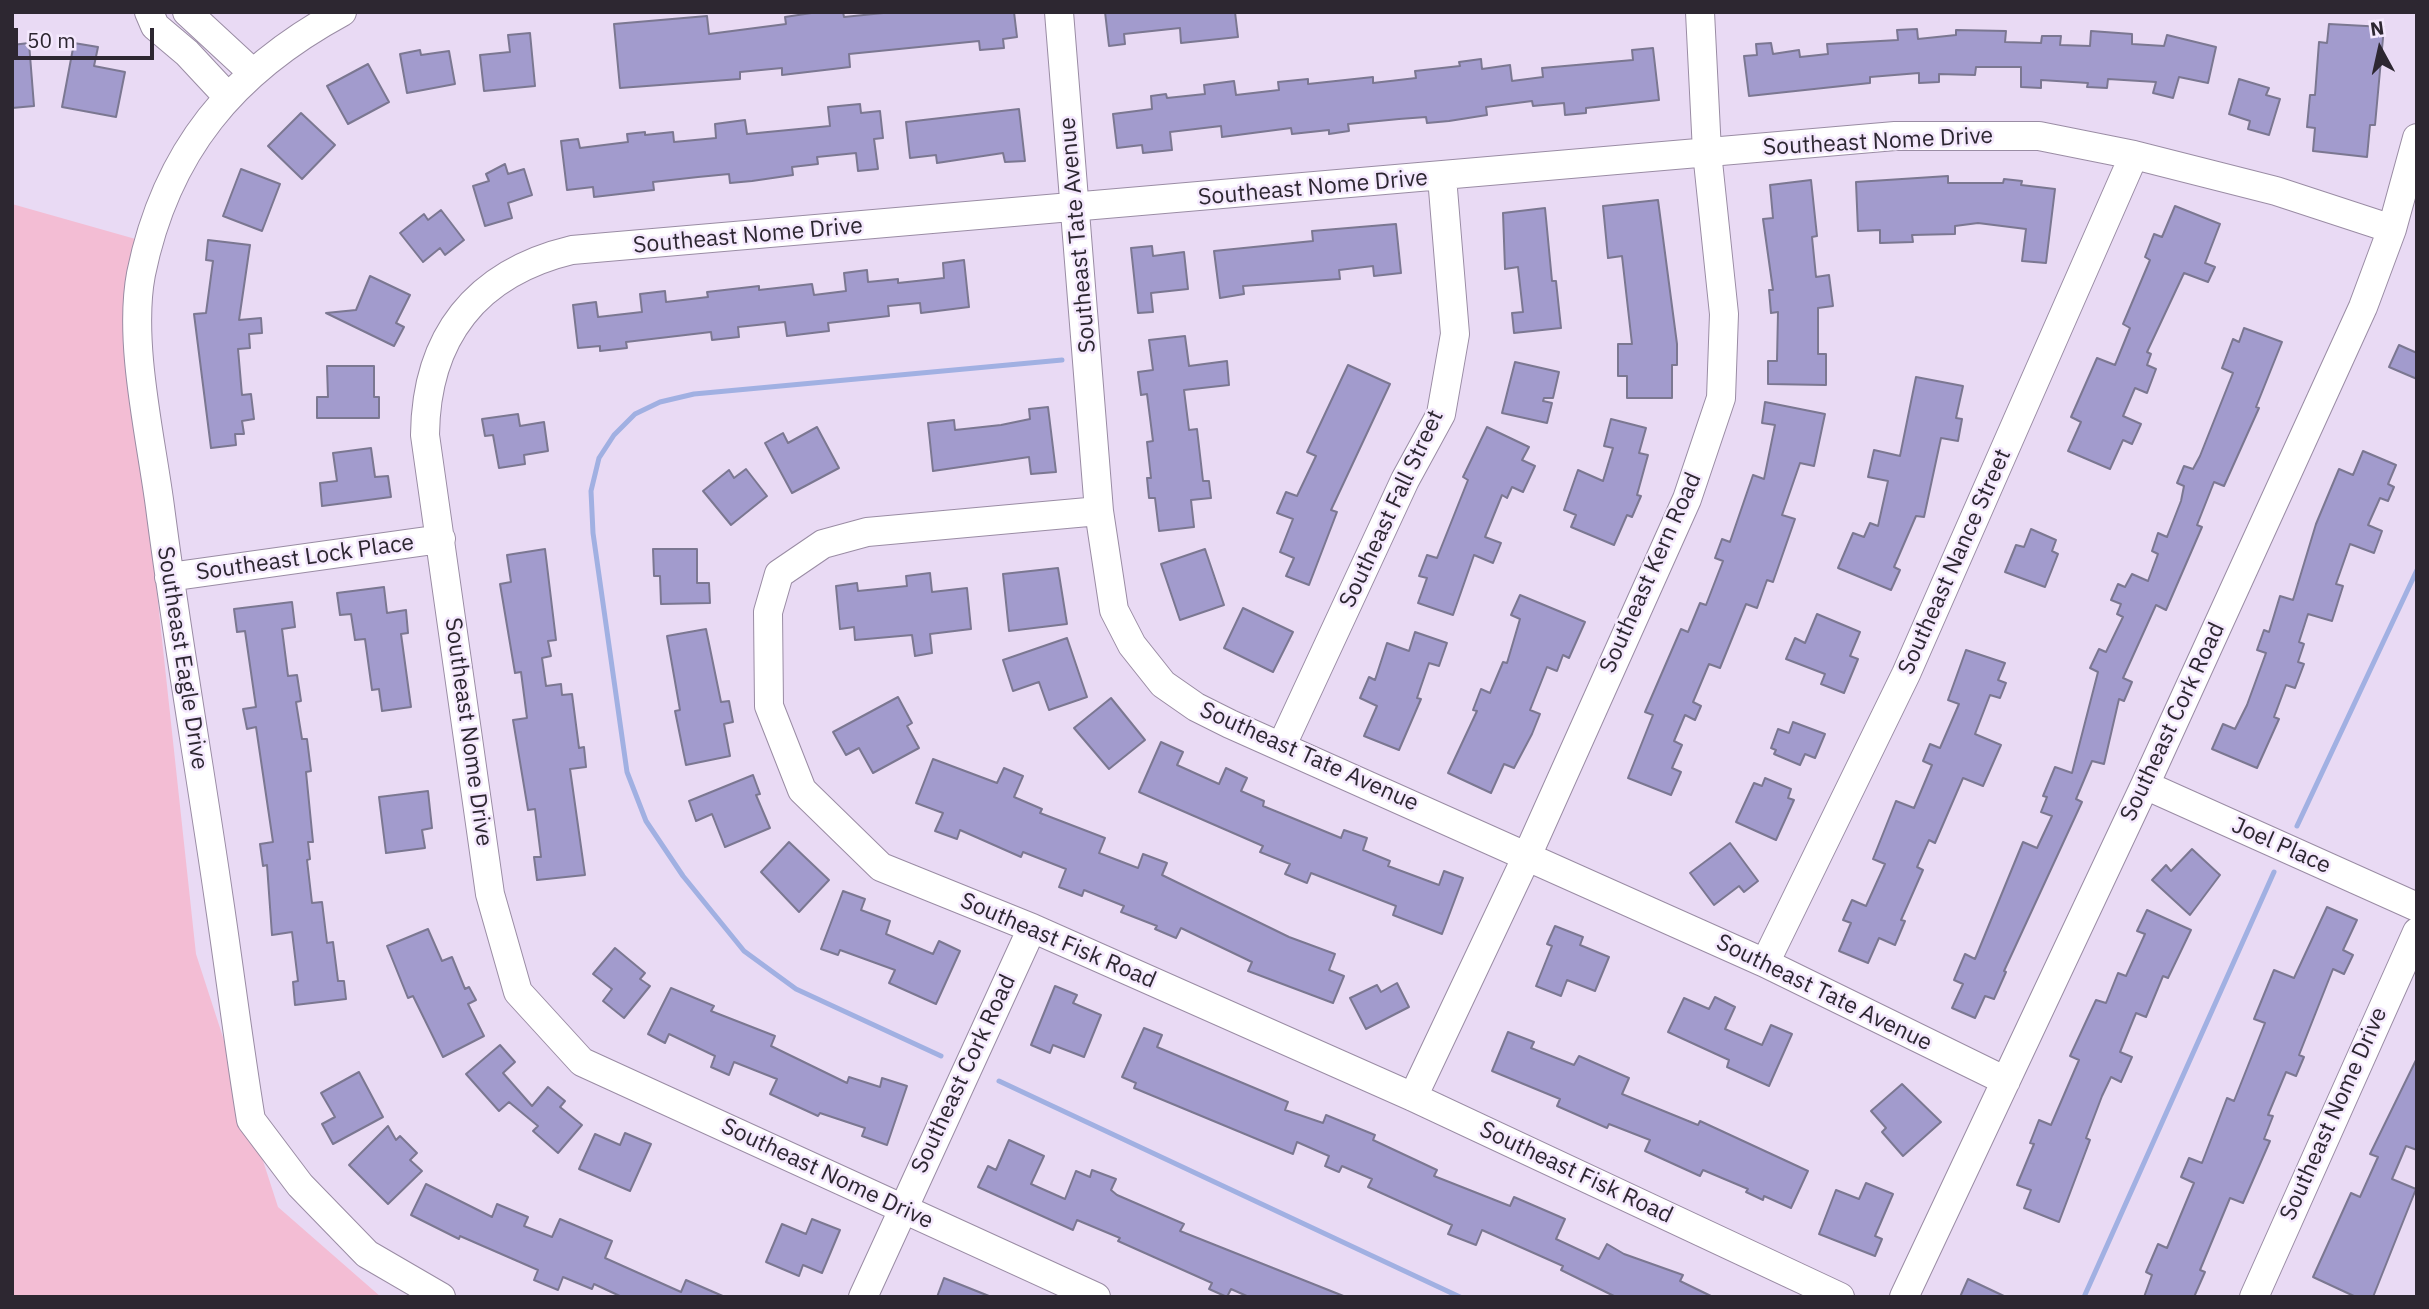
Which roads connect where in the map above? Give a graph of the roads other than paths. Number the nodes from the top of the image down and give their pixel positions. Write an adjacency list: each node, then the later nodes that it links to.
1 (149, 12): 6 (street)
2 (342, 12): 7 (street, Southeast Eagle Drive)
3 (1059, 12): 13 (street, Southeast Tate Avenue)
4 (1700, 12): 10 (street, Southeast Kern Road)
5 (193, 18): 6 (street); 7 (street)
6 (179, 46): 8 (street)
7 (253, 73): 8 (street, Southeast Eagle Drive)
8 (228, 97): 17 (street, Southeast Eagle Drive)
9 (2417, 138): 14 (street, Southeast Cork Road)
10 (1707, 152): 11 (street, Southeast Nome Drive); 12 (street, Southeast Nome Drive); 20 (street, Southeast Kern Road)
11 (2134, 155): 14 (street, Southeast Nome Drive); 24 (street, Southeast Nance Street)
12 (1442, 177): 13 (street, Southeast Nome Drive); 18 (street, Southeast Fall Street)
13 (1077, 208): 15 (street, Southeast Tate Avenue); 16 (street, Southeast Nome Drive)
14 (2392, 229): 19 (street, Southeast Cork Road)
15 (1100, 511): 18 (street, Southeast Tate Avenue); 22 (street, Southeast Fisk Road)
16 (441, 539): 17 (street, Southeast Lock Place); 27 (street, Southeast Nome Drive)
17 (169, 577): 28 (street, Southeast Eagle Drive)
18 (1282, 745): 20 (street, Southeast Tate Avenue)
19 (2145, 785): 21 (street, Joel Place); 25 (street, Southeast Cork Road)
20 (1527, 856): 24 (street, Southeast Tate Avenue); 26 (street, Southeast Kern Road)
21 (2417, 906)
22 (1032, 928): 26 (street, Southeast Fisk Road); 27 (street, Southeast Cork Road)
23 (2417, 932): 33 (street, Southeast Nome Drive)
24 (1765, 963): 25 (street, Southeast Tate Avenue)
25 (2006, 1081): 32 (street, Southeast Cork Road)
26 (1413, 1097): 31 (street, Southeast Fisk Road)
27 (902, 1209): 29 (street, Southeast Cork Road); 30 (street, Southeast Nome Drive)
28 (441, 1297)
29 (863, 1297)
30 (1097, 1297)
31 (1840, 1297)
32 (1904, 1297)
33 (2254, 1297)

